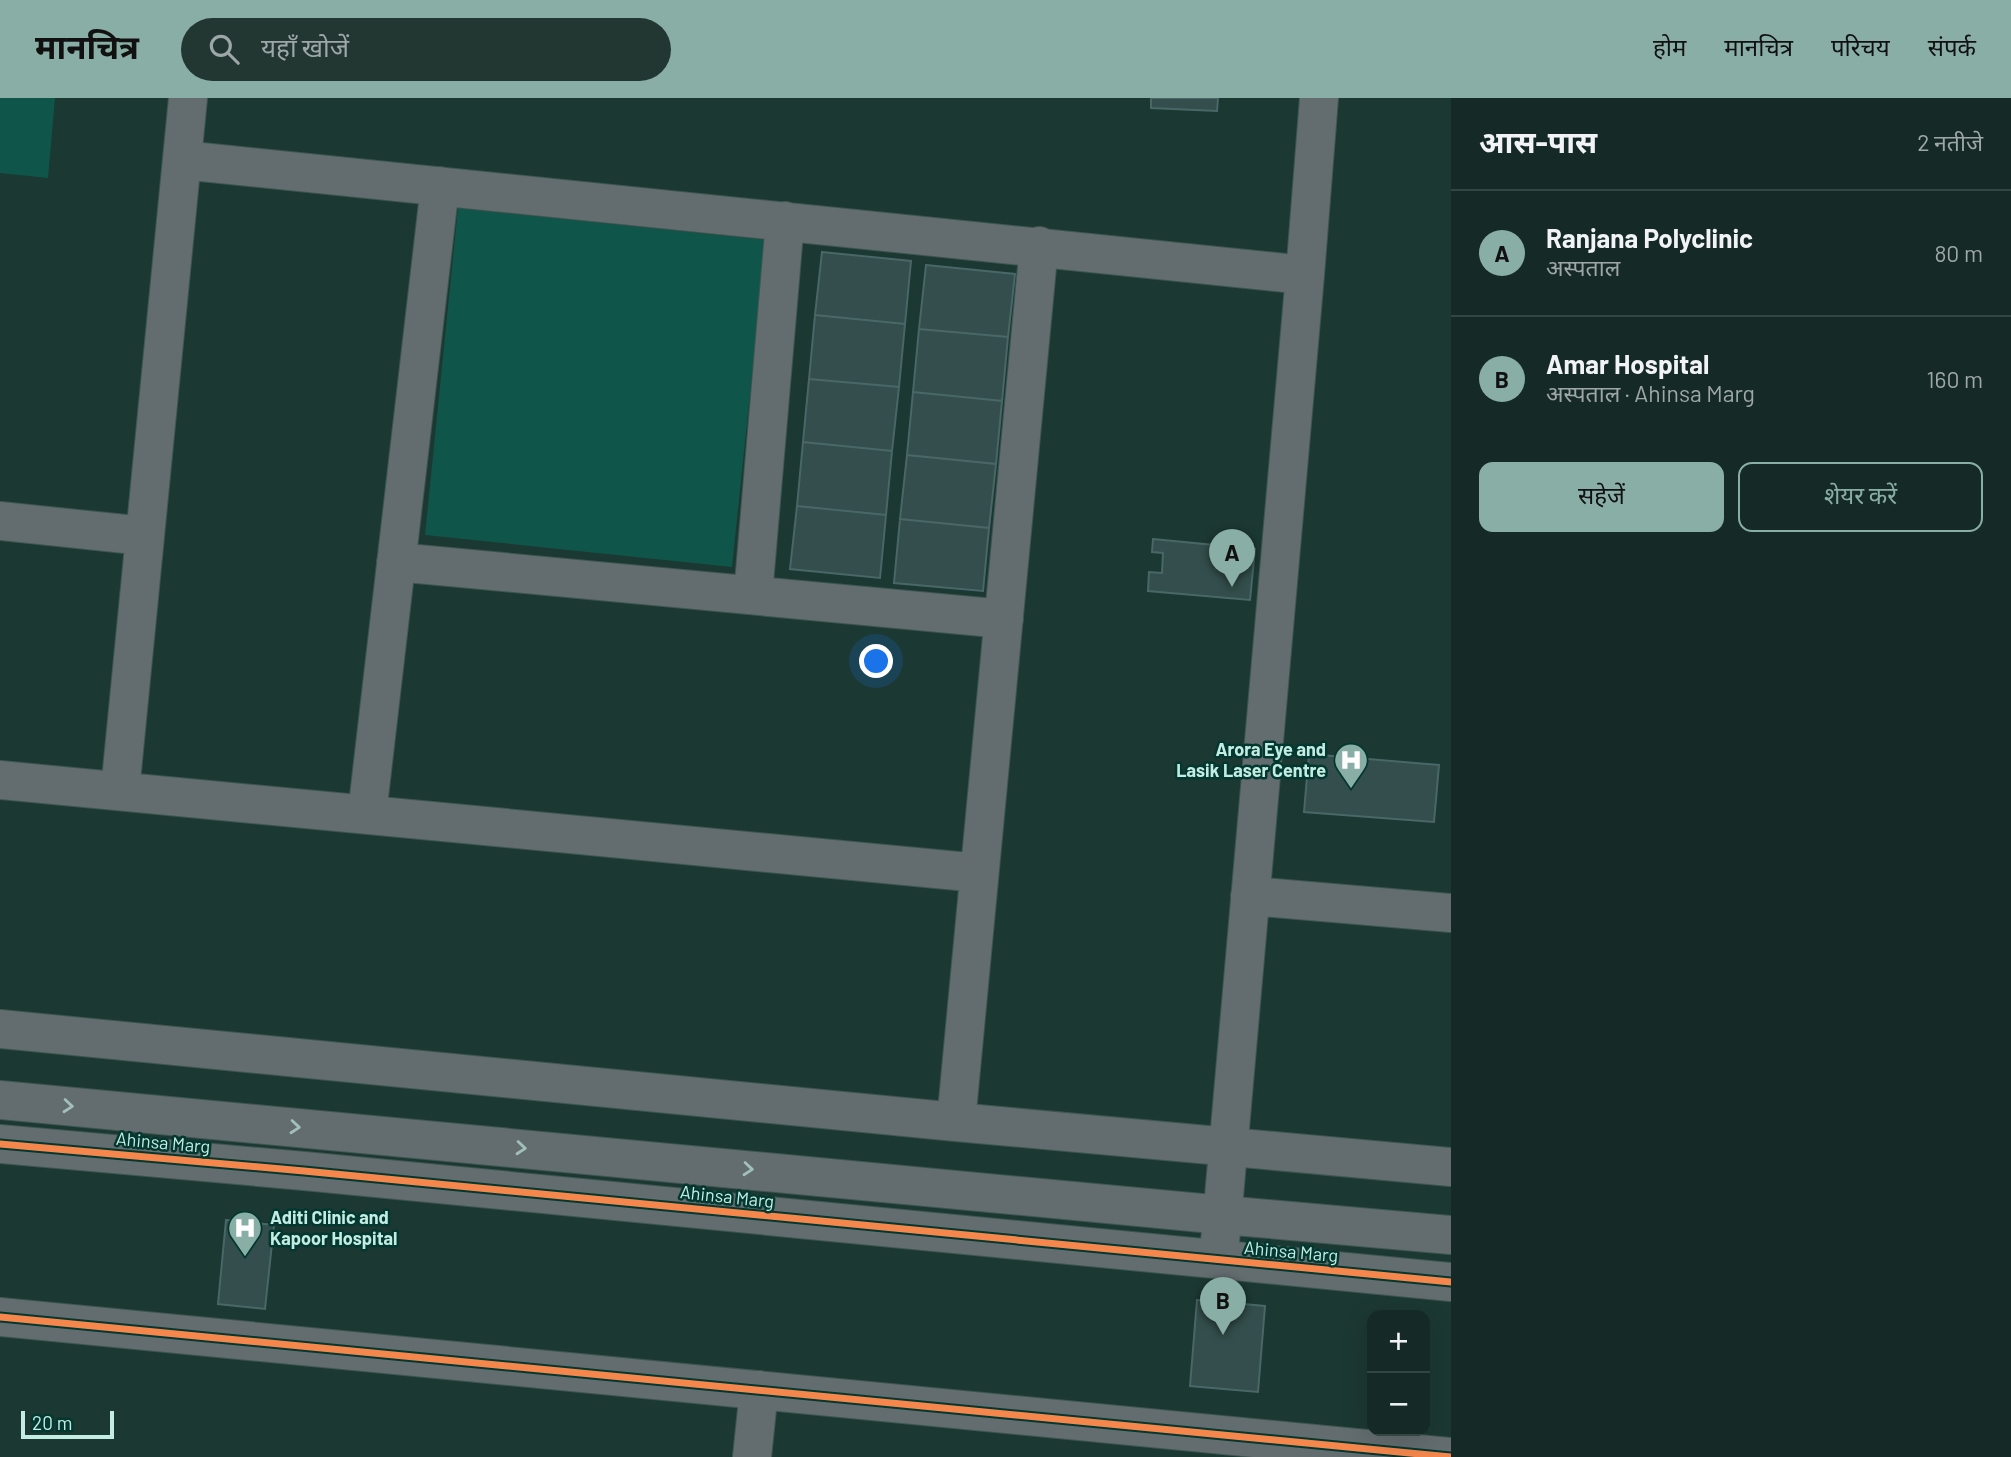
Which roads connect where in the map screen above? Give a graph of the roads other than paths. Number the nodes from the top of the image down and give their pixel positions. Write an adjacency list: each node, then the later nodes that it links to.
1 (188, 98): 3 (street)
2 (1319, 98): 7 (street)
3 (182, 160): 4 (street); 9 (street)
4 (440, 186): 5 (street); 10 (street)
5 (785, 221): 6 (street); 11 (street)
6 (1039, 246): 7 (street); 12 (street)
7 (1305, 275): 17 (street)
8 (0, 522): 9 (street)
9 (145, 536): 14 (street)
10 (396, 562): 11 (street); 15 (street)
11 (753, 595): 12 (street)
12 (1004, 619): 16 (street)
13 (0, 779): 14 (street)
14 (120, 791): 15 (street)
15 (367, 814): 16 (street)
16 (979, 873): 21 (street)
17 (1250, 895): 18 (street); 23 (street)
18 (1451, 913)
19 (0, 1030): 21 (street)
20 (0, 1100): 25 (street, Ahinsa Marg, one-way to 25)
21 (956, 1122): 23 (street)
22 (0, 1144): 27 (street, Ahinsa Marg)
23 (1229, 1148): 24 (street); 25 (street)
24 (1451, 1167)
25 (1223, 1215): 26 (street, Ahinsa Marg); 27 (street)
26 (1451, 1235)
27 (1218, 1261): 28 (street, Ahinsa Marg)
28 (1451, 1282)
29 (0, 1317): 30 (street)
30 (759, 1390): 31 (street); 32 (street)
31 (752, 1457)
32 (1451, 1457)

